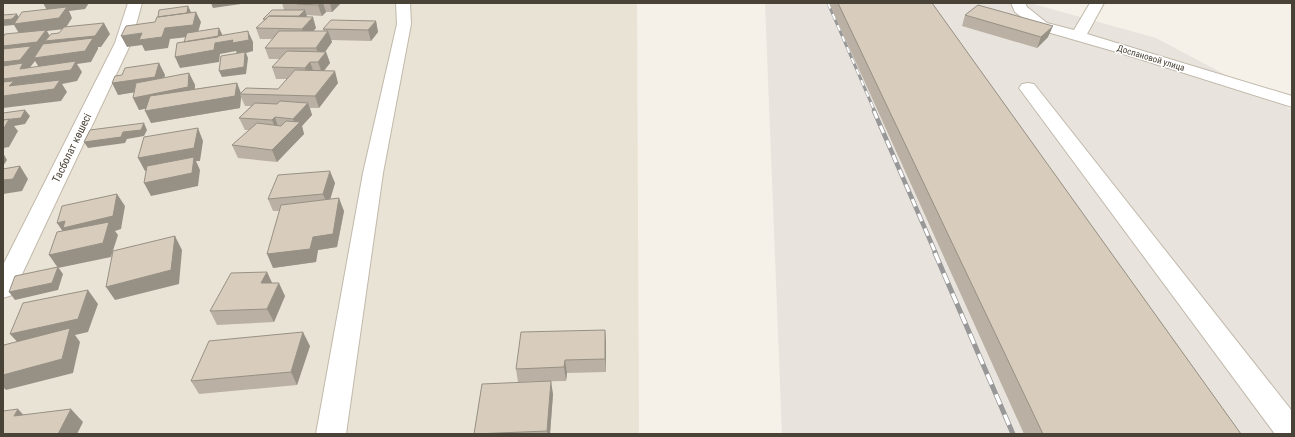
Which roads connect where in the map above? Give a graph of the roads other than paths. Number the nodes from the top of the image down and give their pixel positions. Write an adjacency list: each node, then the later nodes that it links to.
1 (135, 3): 8 (street, Тасболат көшесі)
2 (403, 3): 9 (street)
3 (1018, 3): 5 (street, Доспановой улица)
4 (1097, 3): 5 (street)
5 (1078, 36): 7 (street, Доспановой улица)
6 (1028, 88): 10 (street)
7 (1292, 102)
8 (3, 289)
9 (331, 434)
10 (1292, 434)

